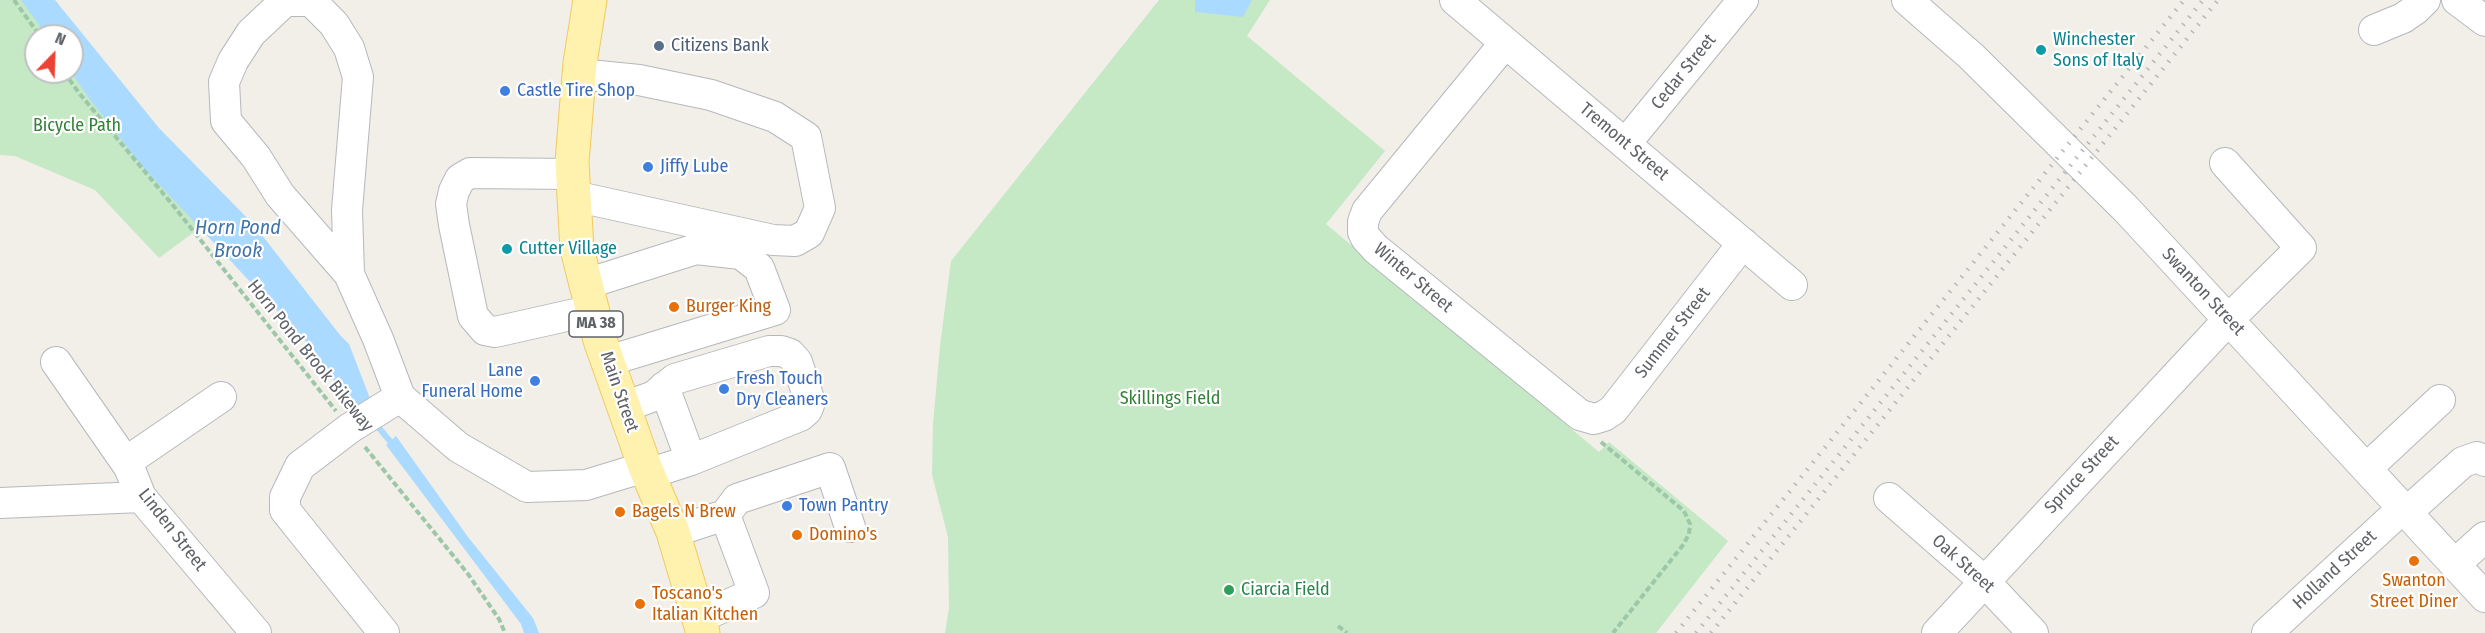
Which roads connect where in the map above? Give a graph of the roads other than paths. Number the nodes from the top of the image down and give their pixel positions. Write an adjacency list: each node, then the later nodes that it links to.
1 (590, 0): 10 (main road, Main Street / MA 38)
2 (1455, 0): 9 (street, Tremont Street)
3 (1743, 0): 11 (street, Cedar Street)
4 (2425, 0): 8 (street)
5 (2457, 0): 7 (street)
6 (1915, 2): 18 (street, Swanton Street)
7 (2485, 21)
8 (2374, 30)
9 (1505, 43): 11 (street, Tremont Street); 26 (street, Winter Street)
10 (579, 74): 13 (main road, Main Street / MA 38); 13 (street)
11 (1626, 144): 14 (street, Tremont Street)
12 (2224, 163): 18 (street, Spruce Street)
13 (573, 185): 17 (main road, Main Street / MA 38); 17 (street)
14 (1743, 243): 16 (street, Tremont Street); 26 (street, Summer Street)
15 (349, 274): 15 (street); 25 (street)
16 (1792, 285)
17 (589, 297): 19 (main road, Main Street / MA 38); 19 (street)
18 (2229, 319): 30 (street, Swanton Street); 41 (street, Spruce Street)
19 (608, 361): 24 (main road, Main Street / MA 38)
20 (56, 362): 29 (street, Linden Street)
21 (664, 387): 24 (street); 27 (street); 27 (street)
22 (221, 397): 29 (street)
23 (2440, 400): 30 (street)
24 (624, 407): 31 (main road, Main Street / MA 38)
25 (372, 414): 31 (street); 45 (street)
26 (1599, 418)
27 (691, 460): 31 (street)
28 (2485, 460): 35 (street, Holland Street)
29 (126, 462): 32 (street, Linden Street)
30 (2367, 468): 35 (street, Swanton Street)
31 (647, 471): 38 (main road, Main Street / MA 38)
32 (141, 497): 34 (street); 44 (street, Linden Street)
33 (1889, 498): 41 (street, Oak Street)
34 (0, 503)
35 (2405, 510): 40 (street, Swanton Street); 48 (street, Holland Street)
36 (724, 515): 37 (street); 38 (street); 43 (street)
37 (850, 526)
38 (673, 532): 43 (main road, Main Street / MA 38)
39 (2485, 537): 40 (street)
40 (2455, 564): 42 (street, Swanton Street)
41 (1984, 581): 46 (street, Spruce Street); 47 (street, Oak Street)
42 (2485, 597)
43 (701, 625)
44 (256, 633)
45 (384, 633)
46 (1937, 633)
47 (2033, 633)
48 (2267, 633)

